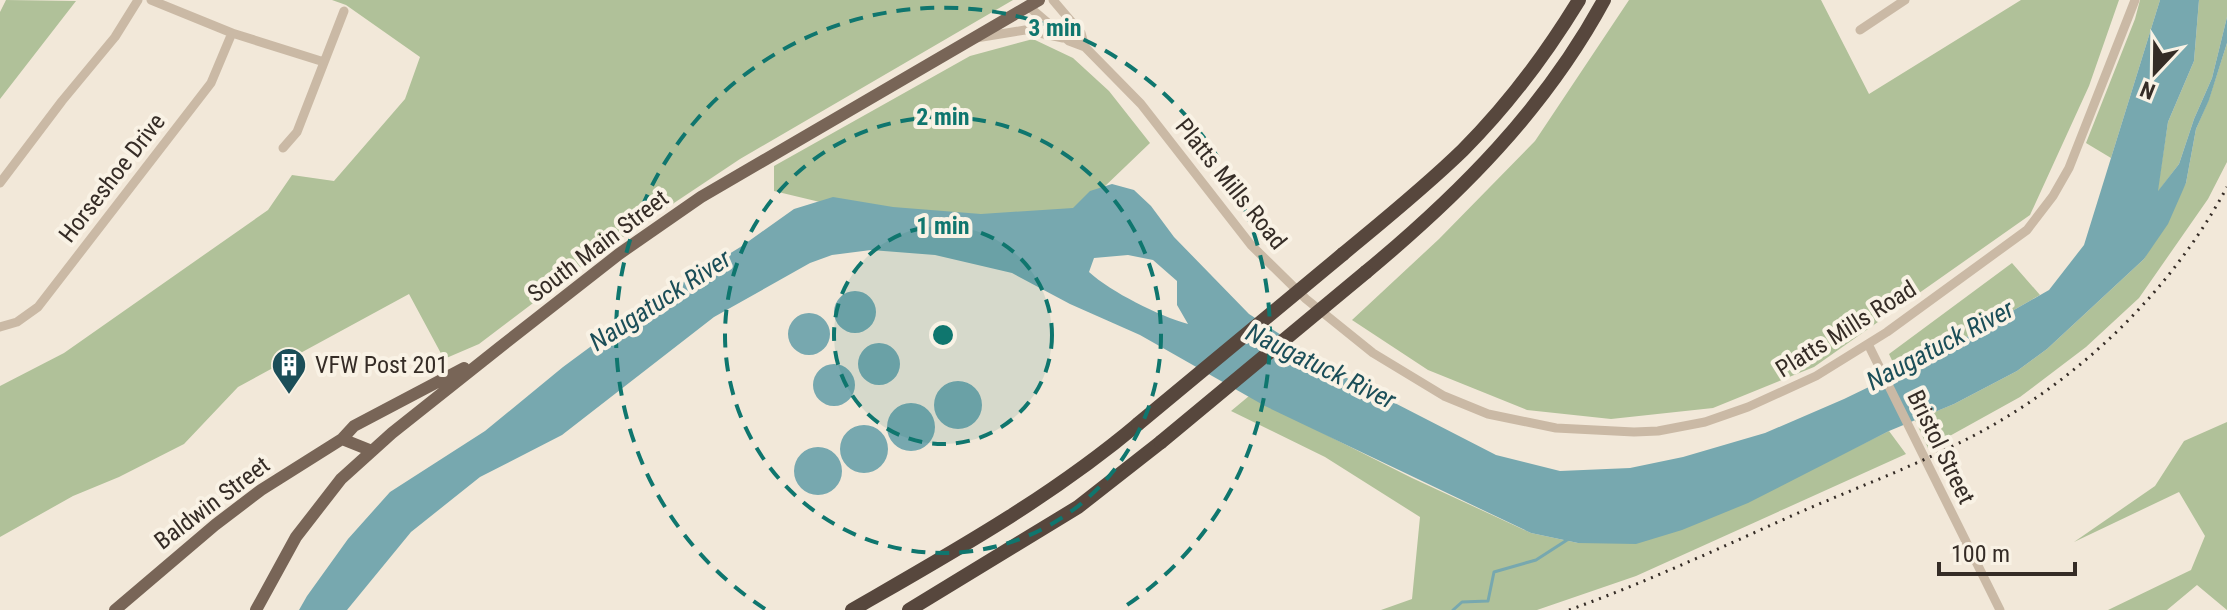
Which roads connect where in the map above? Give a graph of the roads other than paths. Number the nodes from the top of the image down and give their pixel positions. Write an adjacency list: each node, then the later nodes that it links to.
1 (138, 0): 19 (street)
2 (151, 0): 12 (street)
3 (1053, 0): 15 (street, Platts Mills Road)
4 (1568, 0): 17 (highway)
5 (1579, 0): 17 (highway)
6 (1604, 0): 28 (highway, bridge)
7 (1905, 0): 11 (street)
8 (2135, 0): 21 (street, Platts Mills Road)
9 (1034, 3): 13 (main road, South Main Street); 14 (street, Platts Mills Road)
10 (344, 11): 16 (street)
11 (1860, 30)
12 (232, 33): 16 (street); 20 (street, Horseshoe Drive)
13 (973, 38): 14 (street, Platts Mills Road); 22 (main road, South Main Street)
14 (1069, 41): 15 (street, Platts Mills Road)
15 (1085, 47): 21 (street, Platts Mills Road)
16 (324, 62): 18 (street)
17 (1486, 126): 27 (highway, bridge)
18 (283, 148)
19 (0, 183)
20 (0, 327)
21 (1868, 344): 29 (street, Bristol Street)
22 (479, 364): 23 (main road, Baldwin Street); 24 (main road, South Main Street)
23 (342, 439): 24 (main road); 25 (main road, Baldwin Street)
24 (372, 451): 26 (main road, South Main Street)
25 (115, 610)
26 (256, 610)
27 (852, 610)
28 (909, 610)
29 (2000, 610)

